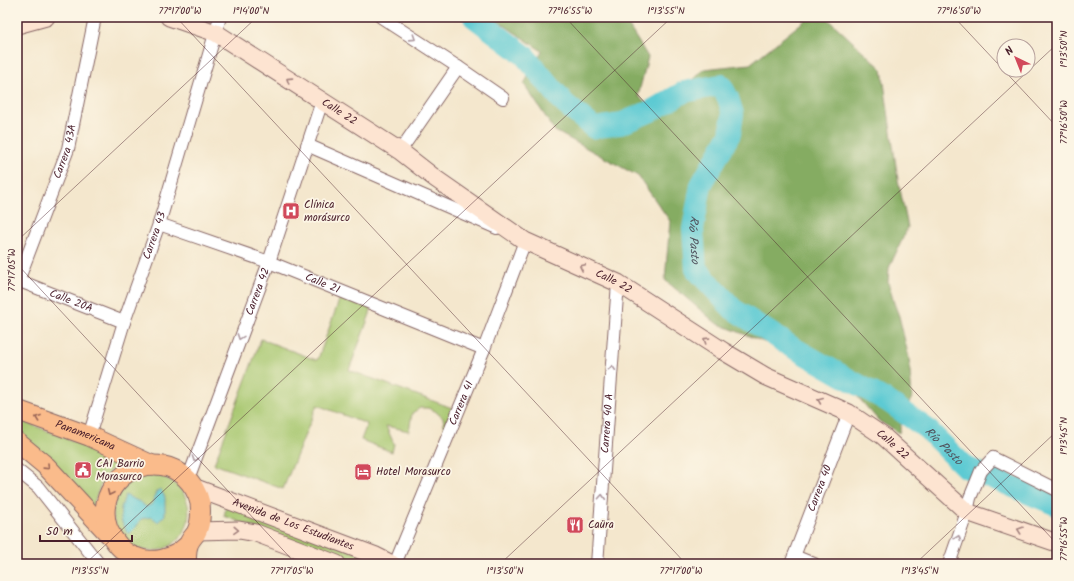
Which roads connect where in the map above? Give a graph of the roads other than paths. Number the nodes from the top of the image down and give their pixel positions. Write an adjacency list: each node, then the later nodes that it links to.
1 (46, 17): 5 (street)
2 (95, 17): 15 (street, Carrera 43A)
3 (169, 17): 6 (street, Calle 22)
4 (380, 17): 7 (street, one-way to 7)
5 (17, 25)
6 (218, 25): 9 (street, Calle 22, one-way to 6); 12 (street, Carrera 43)
7 (458, 67): 8 (street); 11 (street)
8 (503, 98)
9 (322, 101): 10 (street, Carrera 42); 11 (street, Calle 22)
10 (307, 145): 13 (street); 14 (street, Carrera 42)
11 (400, 151): 13 (street, Calle 22)
12 (159, 224): 14 (street, Calle 21); 17 (street, Carrera 43)
13 (525, 241): 16 (street, Calle 22, one-way to 13); 18 (street, Carrera 41)
14 (269, 262): 18 (street, Calle 21); 25 (street, Carrera 42, one-way to 25)
15 (18, 281): 17 (street, Calle 20A)
16 (618, 284): 20 (street, Calle 22, one-way to 16); 38 (street, Carrera 40 A, one-way to 16)
17 (124, 322): 21 (street, Carrera 43)
18 (484, 349): 37 (street, Carrera 41)
19 (17, 410): 21 (main road, Panamericana, one-way to 19)
20 (849, 413): 27 (street, Calle 22); 31 (street, Carrera 40)
21 (89, 436): 23 (main road, Panamericana)
22 (17, 442): 29 (main road, one-way to 29)
23 (152, 465): 25 (main road); 29 (main road, one-way to 29)
24 (17, 470): 32 (street)
25 (191, 483): 28 (main road); 36 (street, Avenida de Los Estudiantes)
26 (1057, 490): 27 (street)
27 (968, 505): 30 (street, Calle 22, one-way to 27); 40 (street, one-way to 27)
28 (192, 538): 29 (main road); 34 (main road); 35 (street, Avenida de Los Estudiantes, one-way to 35)
29 (115, 542): 33 (main road)
30 (1057, 543)
31 (793, 560): 39 (street)
32 (99, 564)
33 (132, 564)
34 (186, 564)
35 (337, 564)
36 (392, 564)
37 (395, 564)
38 (598, 564)
39 (814, 564)
40 (949, 564)

